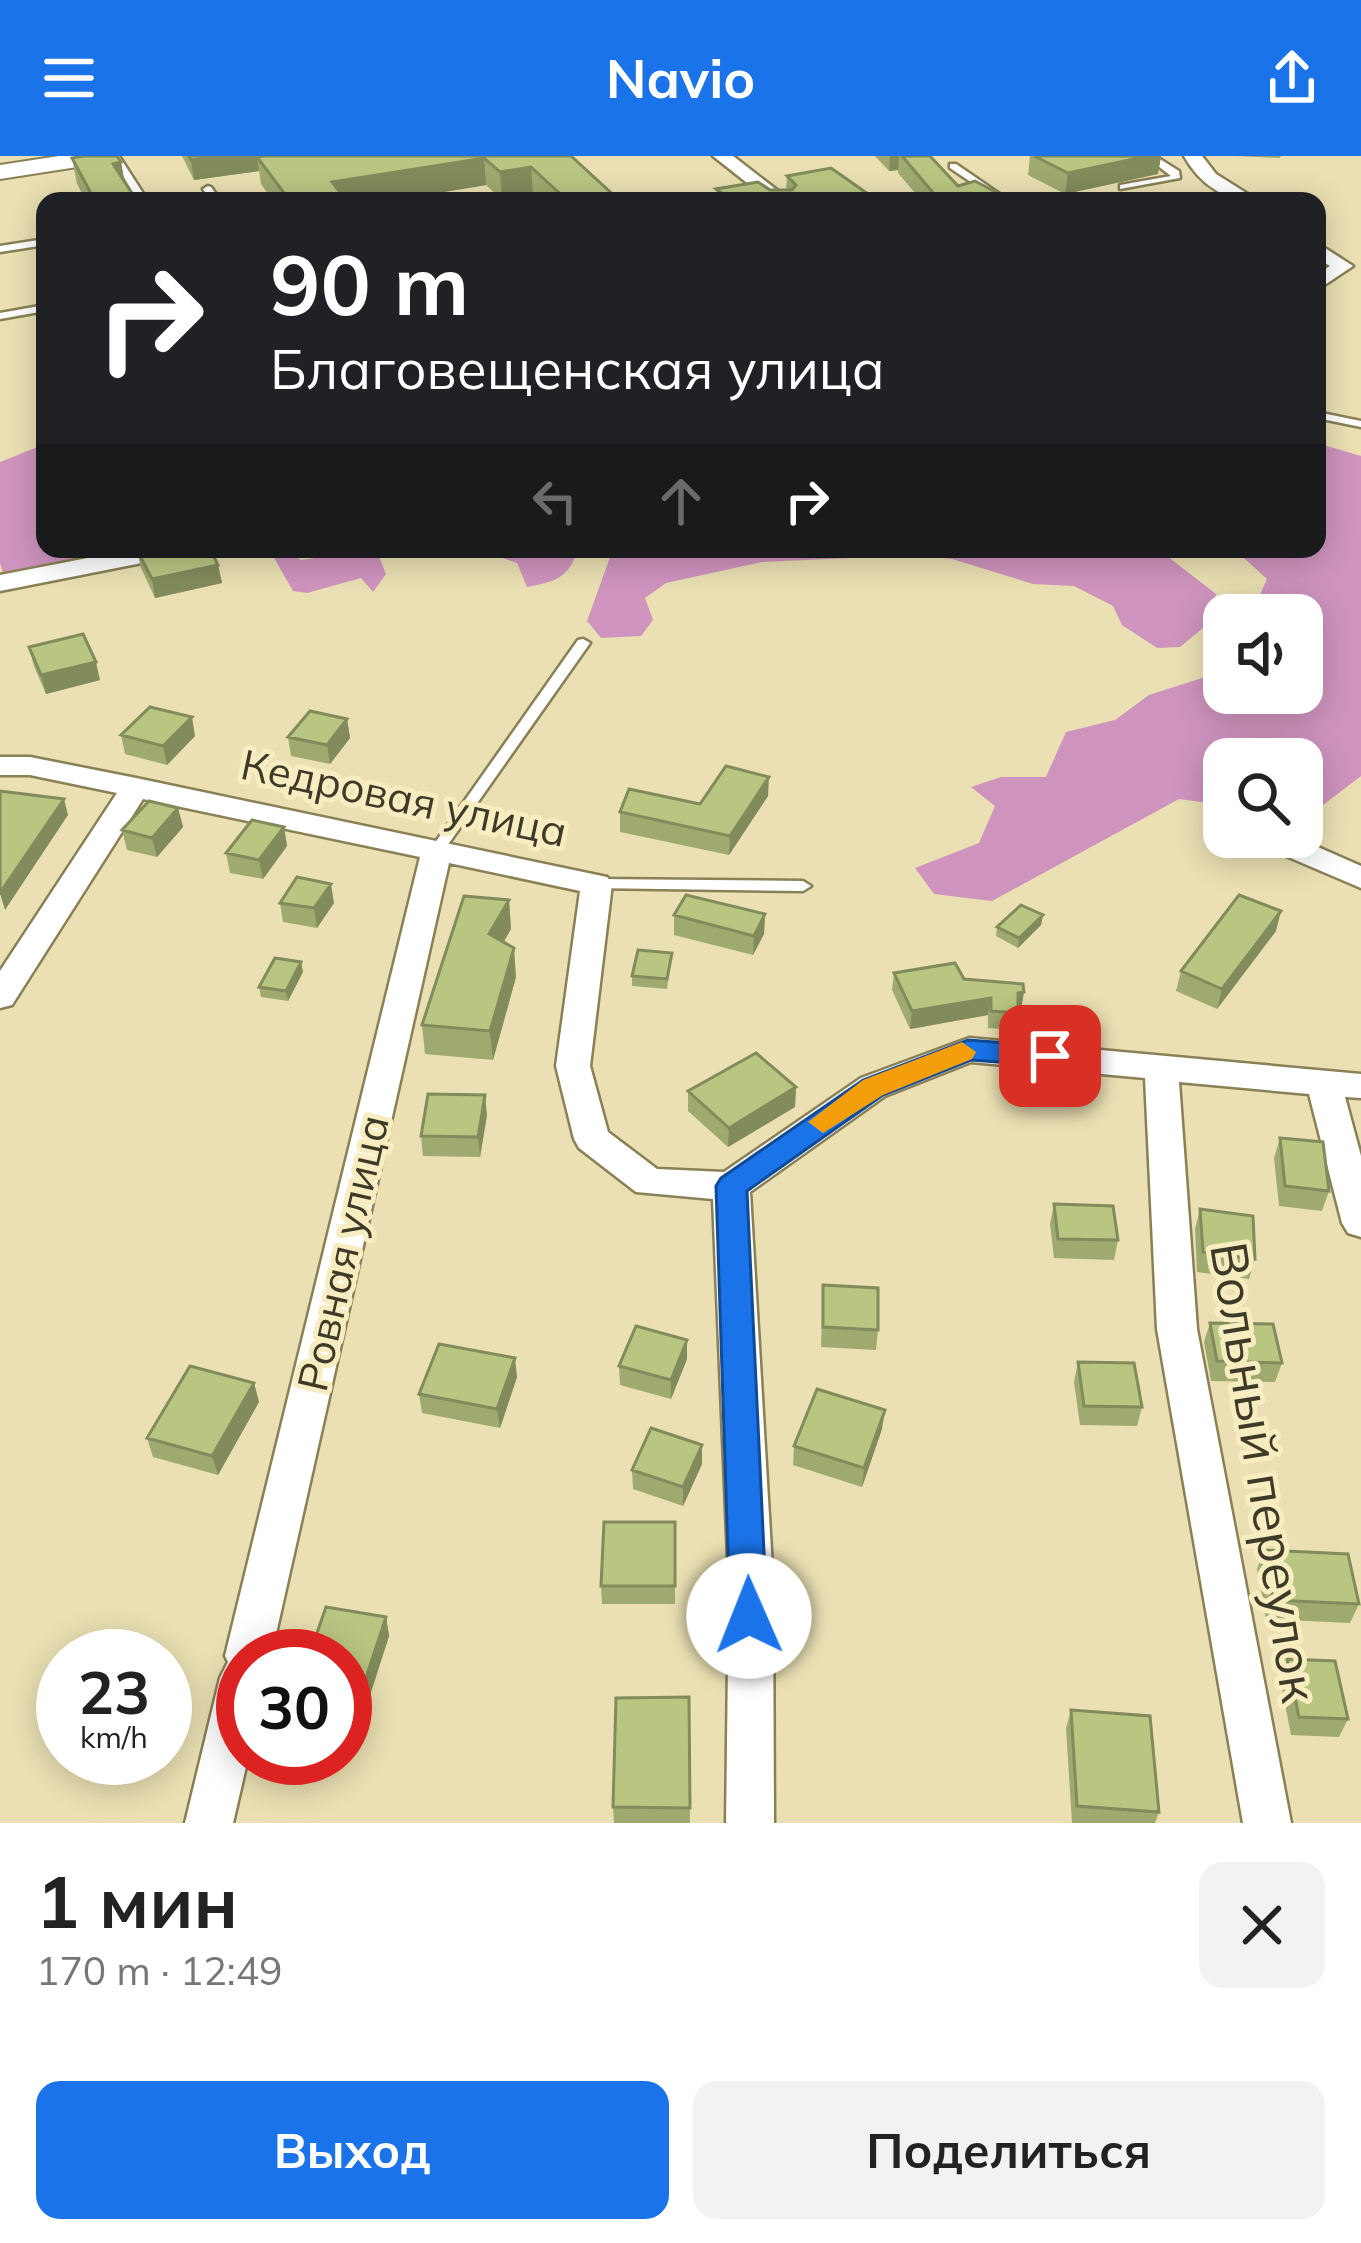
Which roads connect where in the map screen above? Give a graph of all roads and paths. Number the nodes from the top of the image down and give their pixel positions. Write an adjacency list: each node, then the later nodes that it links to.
1 (103, 156): 7 (street)
2 (115, 156): 10 (lane)
3 (722, 156): 12 (street)
4 (1149, 156): 8 (lane)
5 (1192, 156): 14 (street)
6 (953, 166): 13 (lane)
7 (0, 172)
8 (1123, 188)
9 (208, 189): 11 (lane)
10 (137, 192)
11 (210, 192)
12 (770, 192)
13 (992, 192)
14 (1227, 192)
15 (1326, 234): 16 (street)
16 (1339, 239)
17 (36, 243): 18 (lane)
18 (0, 249)
19 (1326, 255): 20 (street)
20 (1326, 278)
21 (36, 310): 22 (lane)
22 (0, 316)
23 (1326, 417): 24 (lane)
24 (1361, 424)
25 (128, 558): 26 (street)
26 (0, 584)
27 (583, 643): 30 (lane)
28 (0, 766): 29 (street, Кедровая улица)
29 (136, 787): 30 (street, Кедровая улица); 35 (street)
30 (437, 850): 33 (street, Кедровая улица); 41 (street, Ровная улица)
31 (1316, 858): 32 (street)
32 (1361, 878)
33 (596, 884): 34 (lane); 39 (street, Кедровая улица)
34 (803, 886)
35 (0, 997)
36 (1161, 1065): 37 (street); 39 (street); 45 (street, Вольный переулок)
37 (1323, 1081): 38 (street); 40 (street)
38 (1361, 1086)
39 (731, 1186): 44 (street)
40 (1361, 1223)
41 (254, 1629)
42 (218, 1785): 43 (street)
43 (209, 1823)
44 (750, 1823)
45 (1268, 1823)

